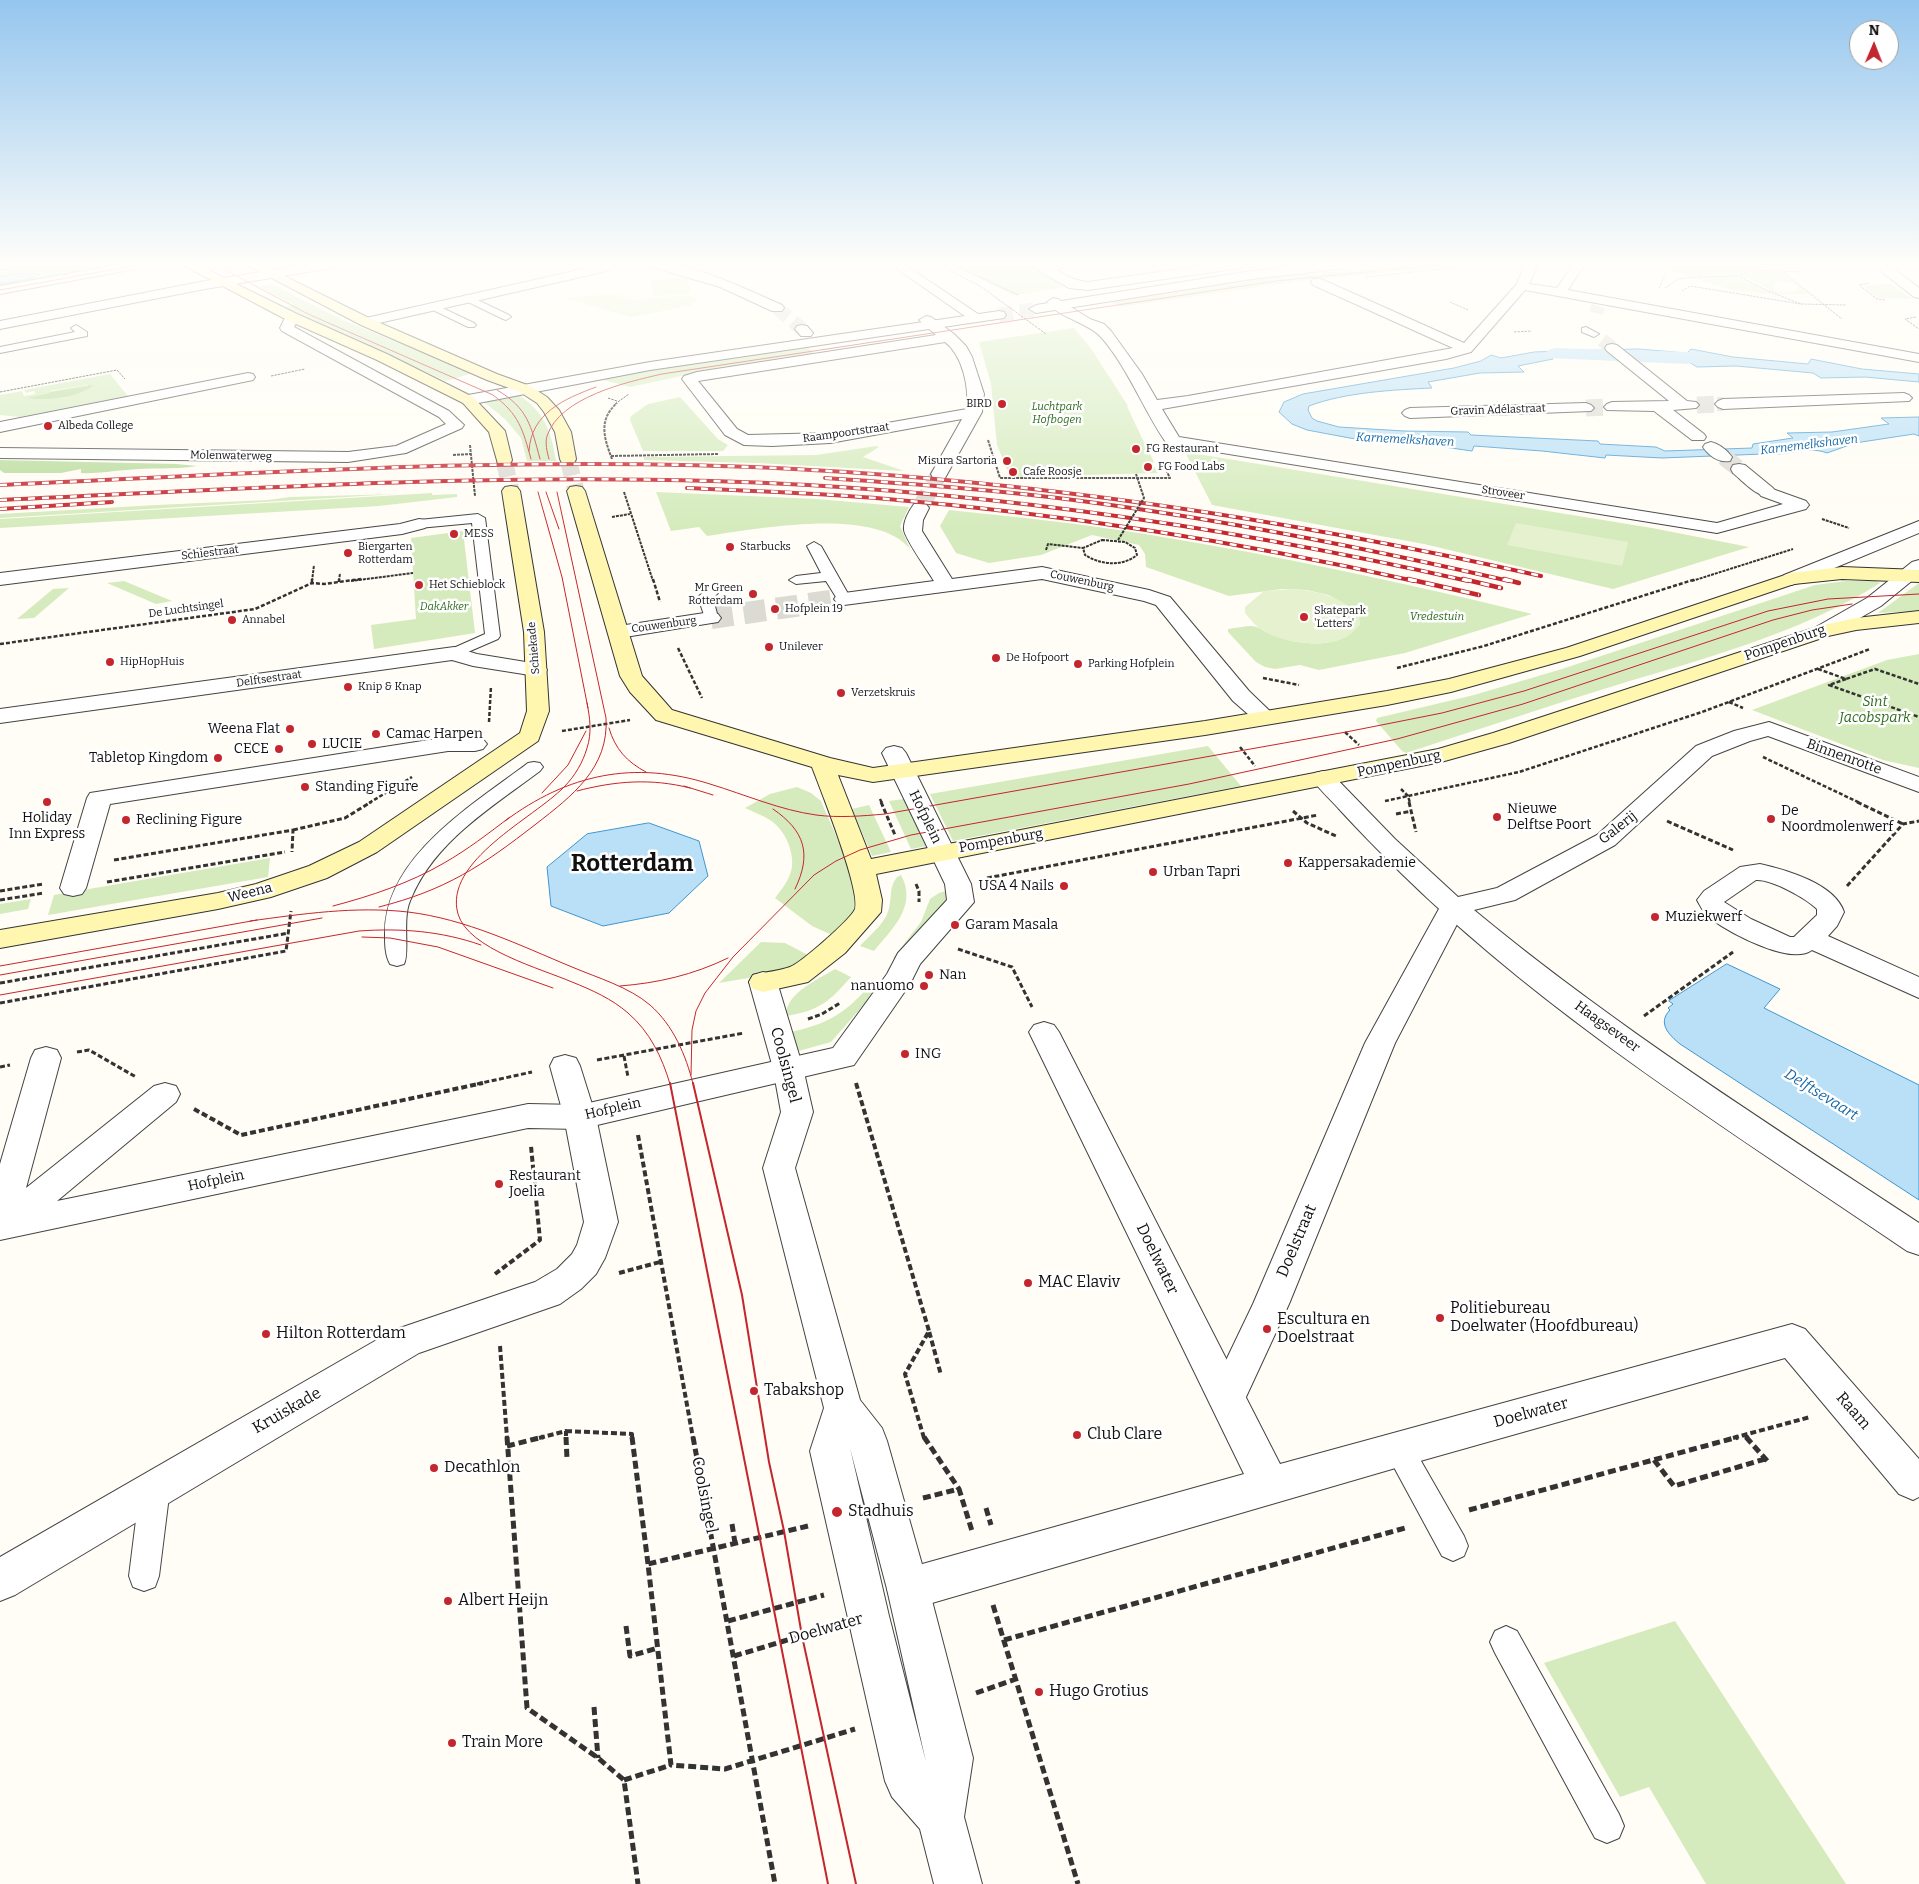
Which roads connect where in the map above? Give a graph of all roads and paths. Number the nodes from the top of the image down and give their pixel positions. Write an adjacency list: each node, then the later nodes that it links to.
1 (331, 352): 32 (street, Molenwaterweg)
2 (371, 352): 20 (main road)
3 (436, 352): 15 (main road)
4 (743, 352): 12 (street)
5 (853, 352): 27 (street, Raampoortstraat)
6 (962, 352): 27 (street)
7 (1118, 352): 23 (street)
8 (1456, 352): 23 (street)
9 (1617, 352): 24 (street)
10 (1885, 352): 11 (street)
11 (1919, 358)
12 (650, 366): 15 (street); 16 (street)
13 (305, 370): 14 (path)
14 (248, 377): 19 (street)
15 (509, 383): 16 (main road); 20 (street)
16 (525, 389): 20 (street); 33 (main road)
17 (0, 392): 19 (path)
18 (1904, 398): 22 (street)
19 (141, 399): 29 (street)
20 (468, 400): 35 (main road)
21 (617, 402): 34 (path)
22 (1723, 404)
23 (1154, 405): 31 (street)
24 (1658, 406): 25 (street); 30 (street)
25 (1612, 407)
26 (1586, 408): 28 (street, Gravin Adélastraat)
27 (974, 412): 38 (street); 39 (path)
28 (1410, 413)
29 (0, 427)
30 (1698, 437)
31 (1173, 441): 37 (street, Stroveer); 39 (path)
32 (0, 453)
33 (568, 459)
34 (612, 459)
35 (504, 460)
36 (473, 461): 45 (path)
37 (1739, 469)
38 (939, 474)
39 (1068, 480): 50 (path, bridge)
40 (510, 491): 76 (main road, Schiekade)
41 (576, 491): 69 (main road)
42 (920, 508): 63 (street)
43 (630, 514): 44 (path)
44 (612, 517)
45 (478, 518): 46 (lane); 72 (lane)
46 (419, 524): 59 (street, Schiestraat)
47 (1919, 526): 60 (street, Pompenburg)
48 (1854, 530): 49 (path)
49 (1845, 532)
50 (1118, 540): 53 (path); 53 (path)
51 (814, 546): 58 (lane, Couwenburg)
52 (1799, 547): 74 (path)
53 (1084, 548): 54 (path)
54 (1043, 556)
55 (1915, 572): 60 (main road, Pompenburg); 68 (street, Pompenburg)
56 (340, 573): 62 (path)
57 (413, 573): 62 (path, De Luchtsingel)
58 (830, 576): 61 (lane); 65 (lane, Couwenburg)
59 (0, 579)
60 (1792, 579): 81 (main road, Pompenburg)
61 (796, 580)
62 (339, 582): 70 (path, De Luchtsingel)
63 (947, 586): 65 (street, Couwenburg); 79 (street, Couwenburg)
64 (710, 593): 67 (lane, Couwenburg)
65 (844, 599)
66 (1919, 617): 68 (main road)
67 (711, 618): 69 (street, Couwenburg)
68 (1822, 631): 95 (main road, Pompenburg)
69 (619, 632): 83 (main road)
70 (0, 644)
71 (1873, 648): 75 (path)
72 (454, 654): 73 (street, Delftsestraat); 84 (street, Delftsestraat)
73 (494, 664): 76 (street, Delftsestraat); 91 (path)
74 (1392, 669)
75 (1818, 669): 77 (path); 80 (path)
76 (536, 670): 89 (main road, Schiekade)
77 (1846, 680): 78 (path); 86 (path)
78 (1919, 684)
79 (1242, 696): 81 (path); 85 (street, Couwenburg)
80 (1729, 702): 82 (path); 100 (path)
81 (1322, 708): 85 (main road, Pompenburg); 95 (path)
82 (1750, 711)
83 (664, 715): 89 (path); 93 (main road)
84 (0, 716)
85 (1265, 717): 87 (main road, Pompenburg)
86 (1919, 717)
87 (1222, 725): 92 (main road, Pompenburg); 99 (path)
88 (1769, 729): 90 (street, Binnenrotte); 102 (street, Galerij)
89 (530, 736): 114 (main road, Weena)
90 (1796, 739): 98 (street, Binnenrotte); 105 (path)
91 (468, 744): 106 (path); 113 (street)
92 (898, 762): 96 (main road, Pompenburg); 109 (street, Hofplein)
93 (822, 763): 96 (main road, Pompenburg); 111 (main road)
94 (534, 767): 126 (lane)
95 (1381, 768): 97 (main road, Pompenburg); 100 (path)
96 (873, 775): 110 (path)
97 (1323, 778): 99 (main road, Pompenburg); 101 (street, Haagseveer)
98 (1919, 785)
99 (1274, 788): 103 (path); 109 (main road, Pompenburg)
100 (1408, 796): 101 (path)
101 (1351, 808): 103 (path); 120 (street, Haagseveer)
102 (1642, 809): 112 (path); 120 (street, Galerij)
103 (1299, 818): 115 (path)
104 (1919, 820): 105 (path)
105 (1903, 824): 119 (path)
106 (293, 830): 108 (path); 113 (path)
107 (301, 849): 108 (path)
108 (292, 851): 113 (path); 114 (path)
109 (942, 851): 110 (main road, Pompenburg); 115 (street, Hofplein)
110 (905, 859): 111 (main road, Pompenburg); 117 (path)
111 (862, 869): 127 (main road)
112 (1760, 872): 119 (street); 122 (street)
113 (75, 877): 116 (path); 118 (path)
114 (290, 882): 121 (path); 123 (main road, Weena)
115 (958, 884): 125 (street, Hofplein)
116 (0, 891)
117 (919, 891)
118 (0, 900)
119 (1828, 902): 124 (street)
120 (1453, 907): 132 (street, Haagseveer); 148 (street, Doelstraat)
121 (288, 933): 128 (path); 130 (path)
122 (1760, 933): 124 (street); 132 (path)
123 (0, 938)
124 (1809, 938): 129 (street)
125 (926, 939): 131 (path); 134 (street, Hofplein)
126 (397, 959)
127 (764, 982): 137 (street, Coolsingel)
128 (0, 983)
129 (1919, 988)
130 (0, 1003)
131 (1044, 1032): 148 (street, Doelwater)
132 (1617, 1036): 143 (street, Haagseveer)
133 (89, 1050): 138 (path)
134 (843, 1057): 137 (street, Hofplein); 145 (path)
135 (46, 1058): 142 (street)
136 (565, 1066): 138 (path); 141 (street)
137 (788, 1068): 139 (street, Hofplein); 149 (street, Coolsingel)
138 (165, 1094): 142 (street)
139 (633, 1105): 141 (street, Hofplein); 168 (path, Coolsingel)
140 (528, 1116): 141 (street, Hofplein); 142 (street, Hofplein); 144 (path)
141 (580, 1118): 144 (street, Kruiskade)
142 (1, 1219)
143 (1919, 1241)
144 (497, 1310): 152 (path); 158 (street, Kruiskade)
145 (929, 1331): 147 (path); 159 (path)
146 (1792, 1340): 153 (street, Doelwater); 156 (street, Raam)
147 (941, 1376)
148 (1227, 1398): 157 (street, Doelwater)
149 (843, 1408): 172 (street, Coolsingel); 174 (street, Coolsingel)
150 (566, 1431): 152 (path); 154 (path); 169 (path)
151 (1745, 1435): 155 (path)
152 (507, 1446): 184 (path)
153 (1399, 1449): 157 (street, Doelwater); 167 (lane)
154 (568, 1459)
155 (1654, 1460)
156 (1913, 1481)
157 (1270, 1486): 172 (street, Doelwater)
158 (155, 1488): 170 (lane); 171 (street, Kruiskade)
159 (959, 1489)
160 (986, 1508): 163 (path)
161 (732, 1524): 166 (path)
162 (811, 1525): 166 (path)
163 (986, 1529)
164 (979, 1530): 165 (path)
165 (972, 1532)
166 (735, 1544): 168 (path)
167 (1453, 1546)
168 (714, 1548): 169 (path); 175 (path, Coolsingel)
169 (648, 1564): 178 (path)
170 (144, 1576)
171 (0, 1580)
172 (908, 1589): 181 (street, Coolsingel)
173 (991, 1596): 180 (path)
174 (865, 1601): 175 (path); 179 (path, Doelwater); 183 (street, Coolsingel)
175 (728, 1622): 179 (path, Coolsingel)
176 (626, 1626): 178 (path)
177 (1506, 1642): 189 (lane)
178 (658, 1648): 186 (path)
179 (734, 1656): 185 (path, Coolsingel)
180 (1016, 1679): 181 (path); 193 (path)
181 (937, 1705): 188 (street, Coolsingel)
182 (594, 1707): 184 (path)
183 (893, 1717): 185 (path); 188 (street, Coolsingel)
184 (598, 1758): 187 (path)
185 (752, 1760): 186 (path); 191 (path, Coolsingel)
186 (671, 1765): 187 (path)
187 (624, 1780): 190 (path)
188 (940, 1817): 192 (street, Coolsingel)
189 (1607, 1826)
190 (638, 1884)
191 (775, 1884)
192 (958, 1884)
193 (1078, 1884)

